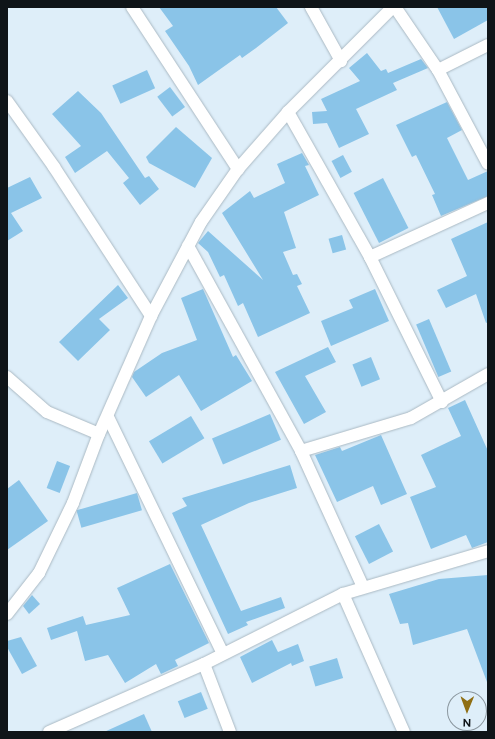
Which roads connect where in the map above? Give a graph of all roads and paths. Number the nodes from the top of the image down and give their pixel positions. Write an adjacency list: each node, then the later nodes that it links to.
1 (132, 7): 10 (street)
2 (311, 7): 5 (street)
3 (394, 7): 5 (street); 6 (street)
4 (488, 46): 6 (street)
5 (340, 61): 8 (street)
6 (438, 70): 9 (street)
7 (7, 101): 14 (street)
8 (288, 112): 10 (street); 13 (street)
9 (488, 164)
10 (238, 169): 12 (street)
11 (488, 203): 13 (street)
12 (188, 246): 14 (street); 20 (street)
13 (370, 257): 17 (street)
14 (151, 316): 18 (street)
15 (488, 374): 17 (street)
16 (7, 377): 19 (street)
17 (442, 402): 20 (street)
18 (108, 416): 19 (street); 25 (street)
19 (99, 434): 24 (street)
20 (301, 451): 22 (street)
21 (488, 551): 22 (street)
22 (363, 587): 23 (street)
23 (343, 594): 25 (street); 30 (street)
24 (7, 614)
25 (223, 654): 26 (street)
26 (204, 664): 27 (street); 29 (street)
27 (68, 729): 28 (street)
28 (49, 732)
29 (230, 732)
30 (404, 732)

